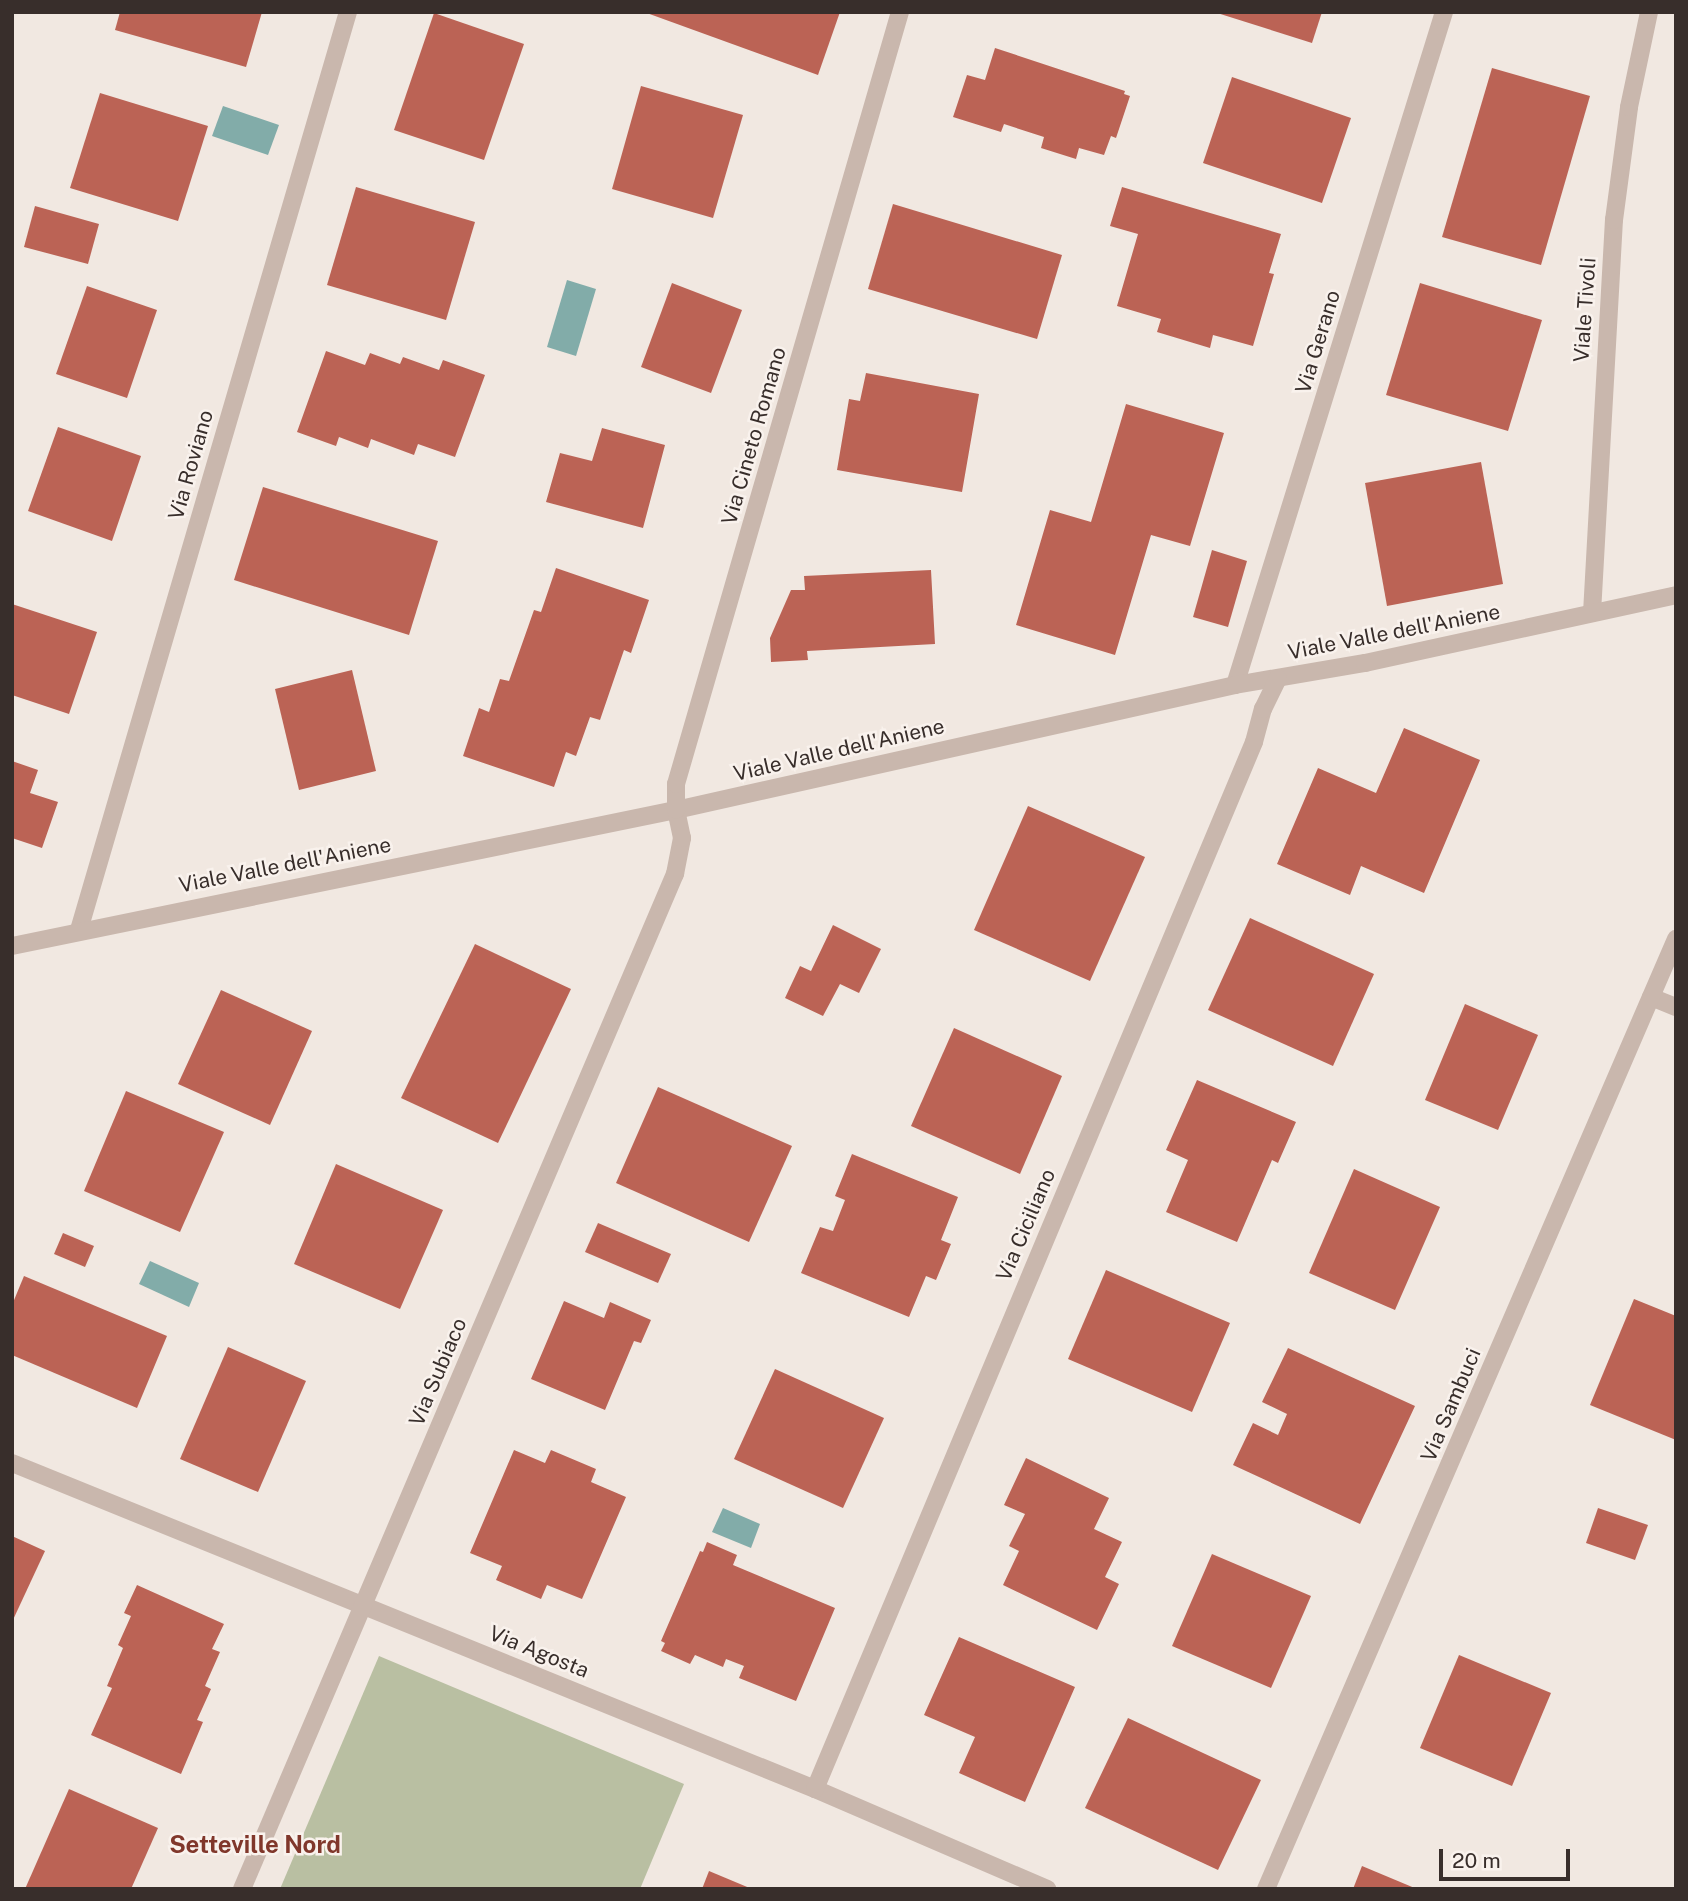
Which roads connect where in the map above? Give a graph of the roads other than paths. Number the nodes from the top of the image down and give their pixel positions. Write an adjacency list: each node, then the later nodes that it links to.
1 (348, 12): 11 (street, Via Roviano)
2 (900, 12): 9 (street, Via Cineto Romano)
3 (1444, 12): 8 (street, Via Gerano)
4 (1649, 12): 6 (street, Viale Tivoli)
5 (1676, 595): 6 (street, Viale Valle dell'Aniene)
6 (1592, 613): 7 (street, Viale Valle dell'Aniene)
7 (1278, 678): 8 (street, Viale Valle dell'Aniene); 18 (street, Via Ciciliano)
8 (1236, 685): 9 (street, Viale Valle dell'Aniene)
9 (676, 810): 10 (street, Via Cineto Romano); 11 (street, Viale Valle dell'Aniene)
10 (675, 874): 17 (street, Via Subiaco)
11 (79, 930): 13 (street, Viale Valle dell'Aniene)
12 (1676, 939): 14 (street, Via Sambuci)
13 (12, 946)
14 (1651, 997): 15 (street); 21 (street, Via Sambuci)
15 (1676, 1007)
16 (12, 1463): 17 (street, Via Agosta)
17 (363, 1605): 18 (street, Via Agosta); 20 (street, Via Subiaco)
18 (815, 1789): 19 (street, Via Agosta)
19 (1041, 1887)
20 (242, 1889)
21 (1266, 1889)

